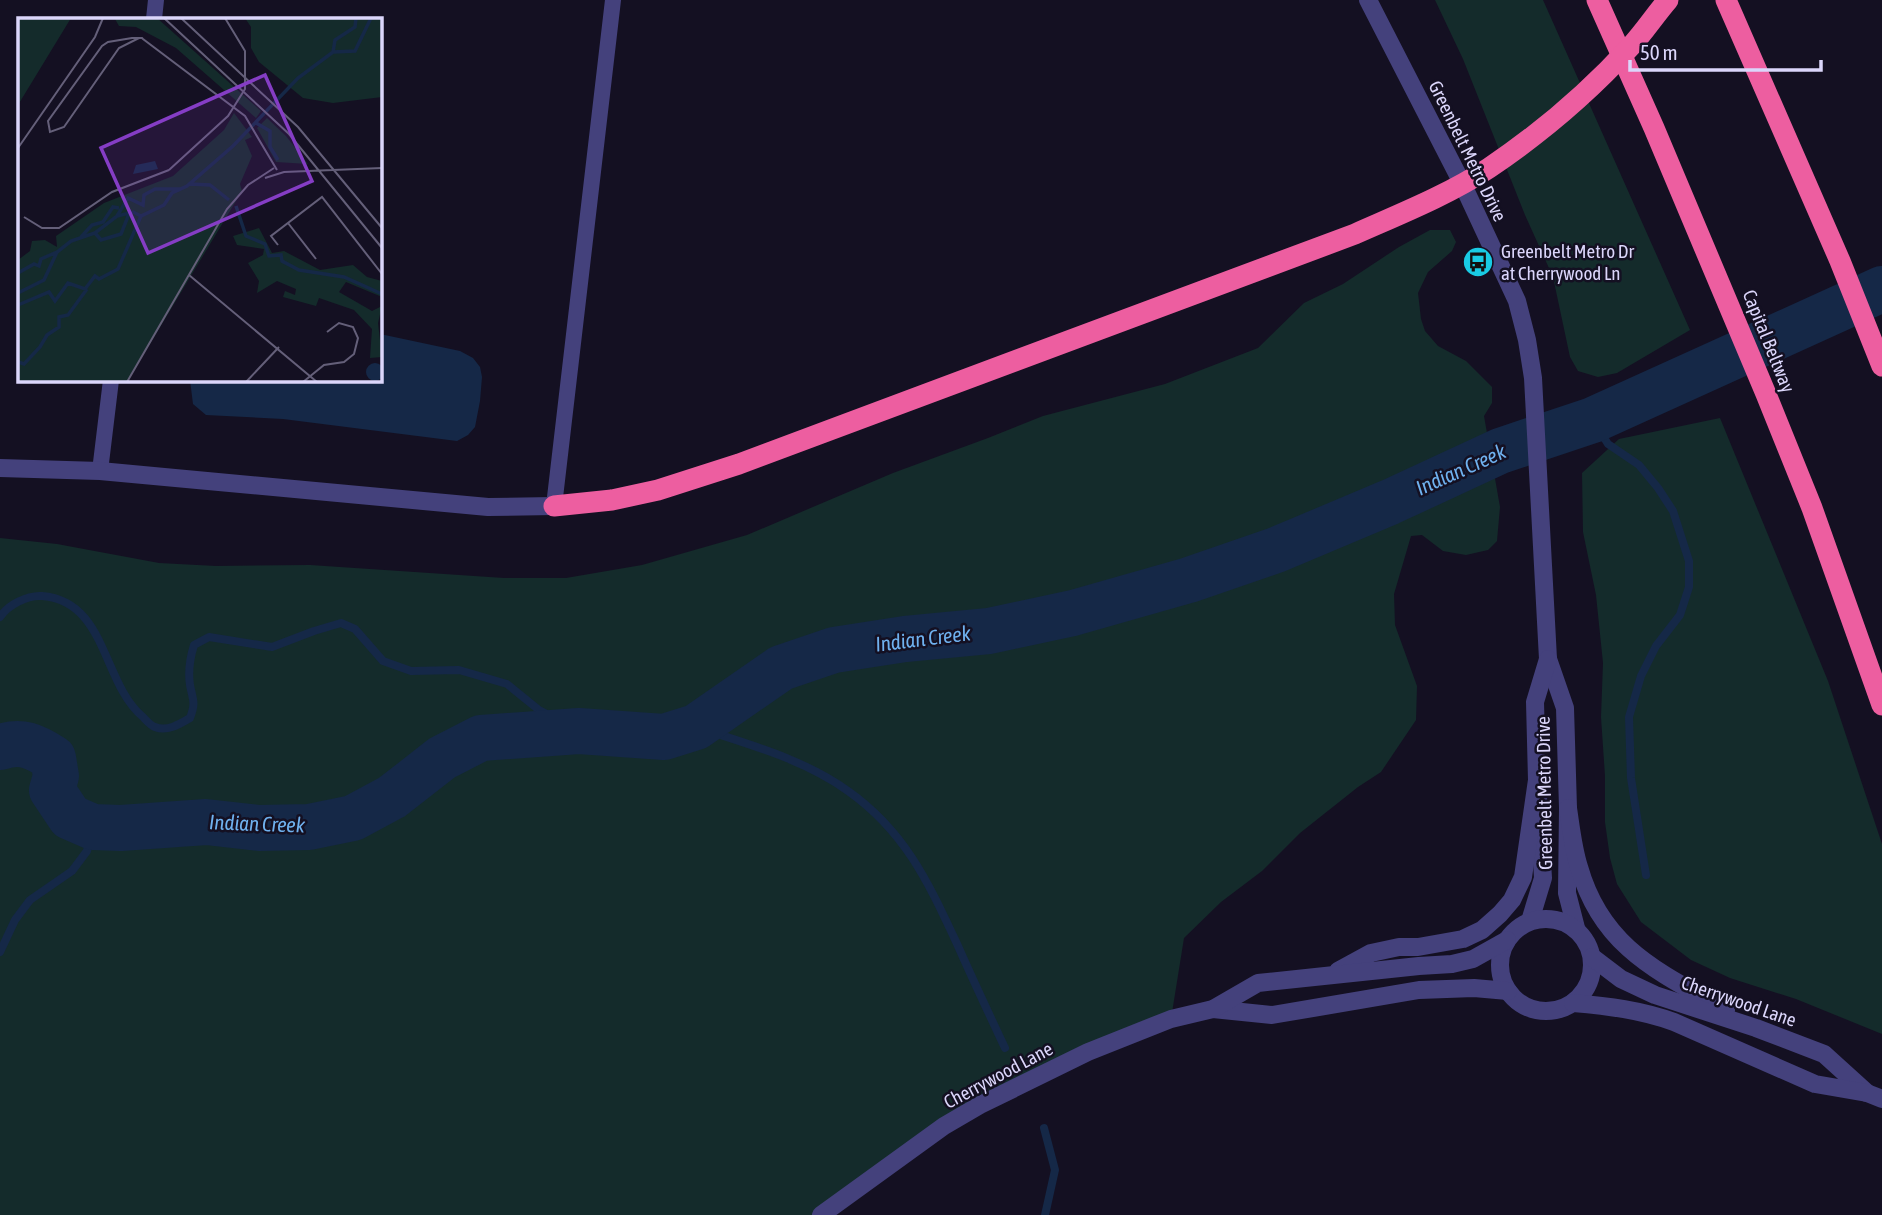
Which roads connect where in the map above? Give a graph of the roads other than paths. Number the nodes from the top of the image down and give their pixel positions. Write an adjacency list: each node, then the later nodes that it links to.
1 (156, 0): 7 (lane)
2 (613, 0): 12 (lane)
3 (1368, 0): 13 (street, Greenbelt Metro Drive)
4 (1597, 0): 14 (highway, Capital Beltway)
5 (1668, 0): 12 (highway)
6 (1726, 0): 8 (highway)
7 (153, 18)
8 (1878, 356)
9 (111, 382): 11 (lane)
10 (0, 468): 11 (street)
11 (100, 471): 12 (street)
12 (554, 506)
13 (1548, 659): 15 (street, Greenbelt Metro Drive); 16 (street, Greenbelt Metro Drive)
14 (1882, 705)
15 (1537, 780): 17 (street, Greenbelt Metro Drive); 21 (street)
16 (1567, 808): 18 (street, Greenbelt Metro Drive); 25 (street)
17 (1530, 921): 18 (street); 19 (street)
18 (1576, 928): 20 (street)
19 (1507, 940): 21 (street, Cherrywood Lane); 22 (street)
20 (1592, 957): 23 (street); 25 (street, Cherrywood Lane)
21 (1329, 975): 24 (street, Cherrywood Lane)
22 (1508, 991): 23 (street); 24 (street, Cherrywood Lane)
23 (1573, 1003): 26 (street, Cherrywood Lane)
24 (1213, 1009): 27 (street, Cherrywood Lane)
25 (1756, 1028): 26 (street, Cherrywood Lane)
26 (1875, 1096)
27 (821, 1215)

